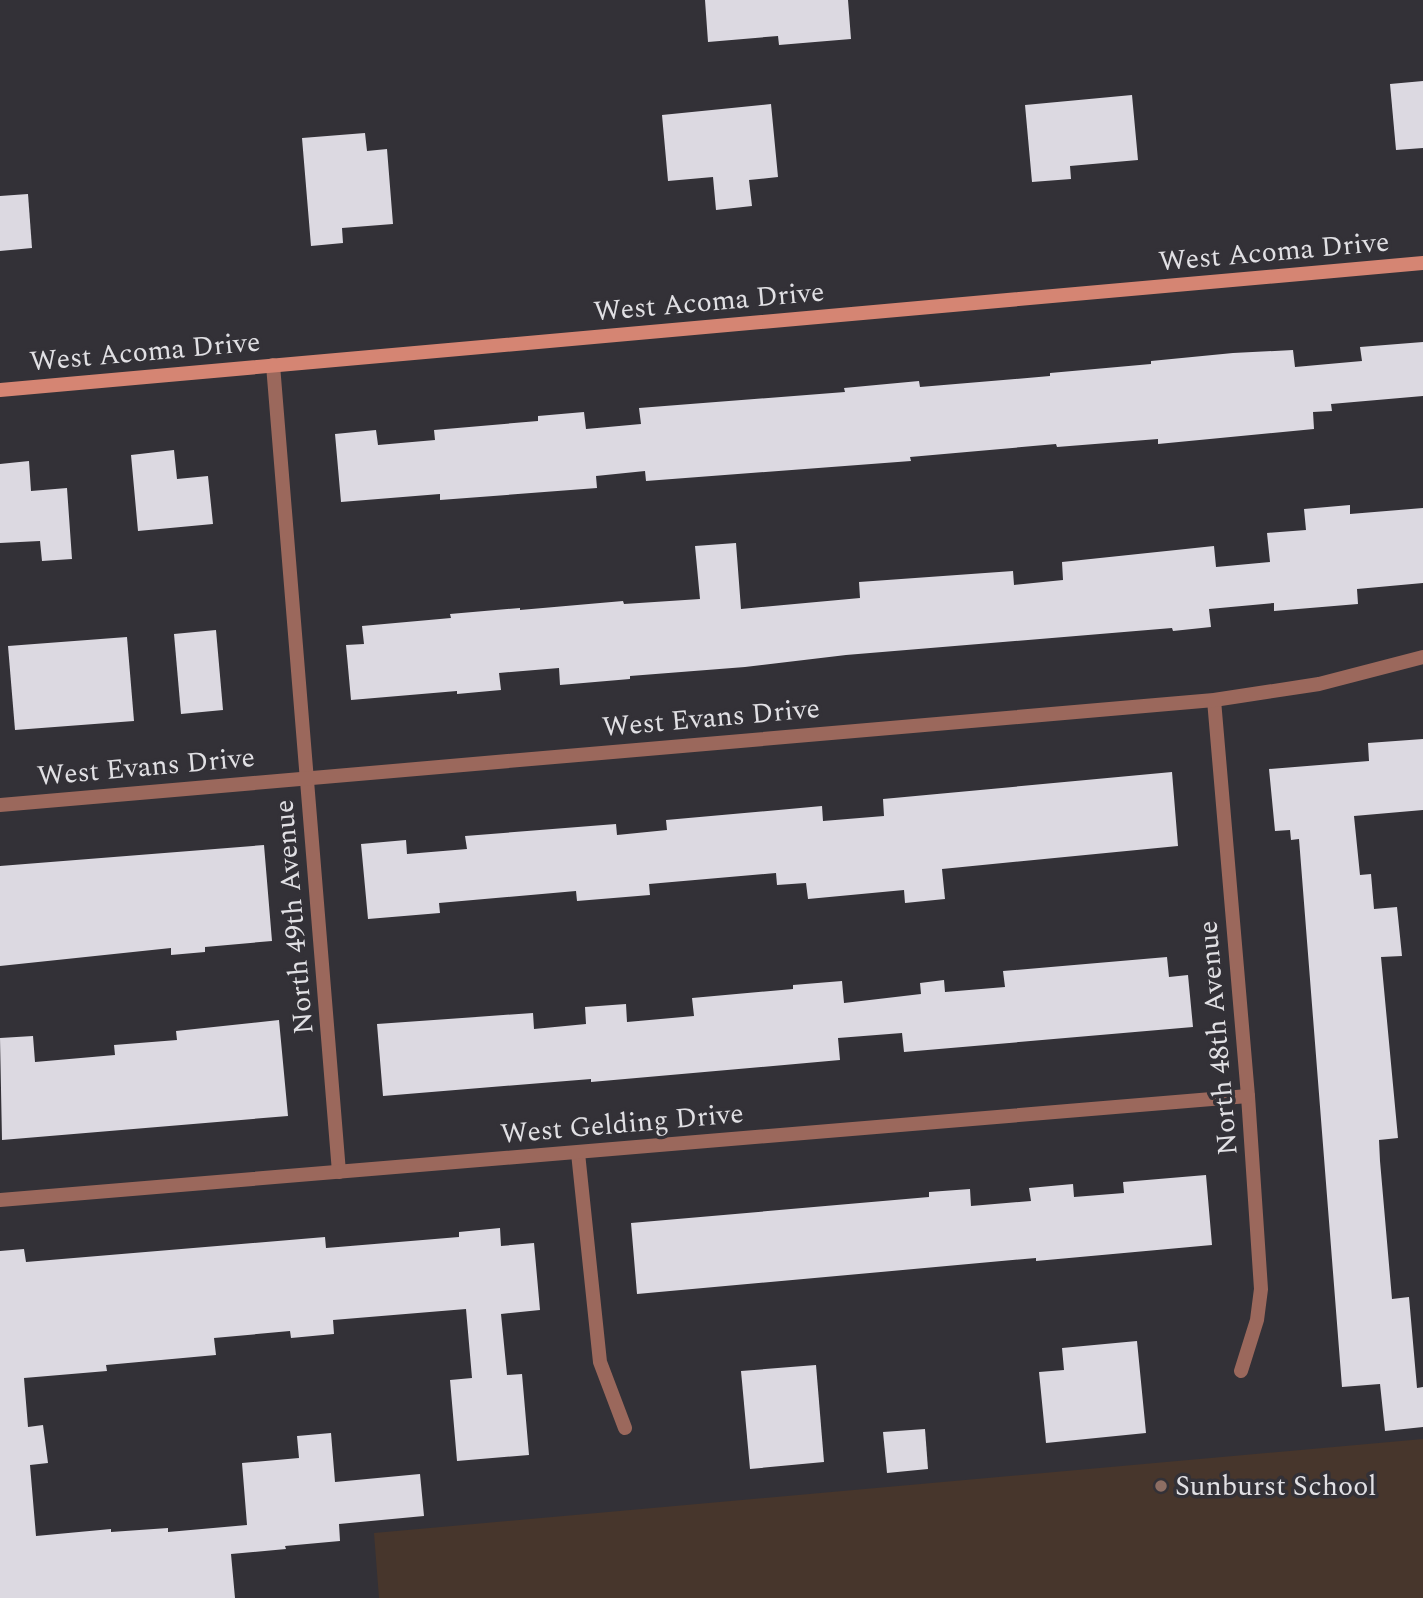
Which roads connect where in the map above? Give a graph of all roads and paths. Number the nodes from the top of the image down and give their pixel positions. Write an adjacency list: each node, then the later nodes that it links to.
1 (1423, 263): 2 (street, West Acoma Drive)
2 (273, 365): 3 (street, West Acoma Drive); 6 (street, North 49th Avenue)
3 (0, 390)
4 (1423, 657): 5 (street, West Evans Drive)
5 (1214, 700): 6 (street, West Evans Drive); 8 (street, North 48th Avenue)
6 (307, 778): 7 (street, West Evans Drive); 10 (street, North 49th Avenue)
7 (0, 805)
8 (1248, 1096): 9 (street, West Gelding Drive); 12 (street, North 48th Avenue)
9 (578, 1153): 10 (street, West Gelding Drive); 13 (street)
10 (339, 1172): 11 (street, West Gelding Drive)
11 (0, 1200)
12 (1241, 1371)
13 (625, 1428)

